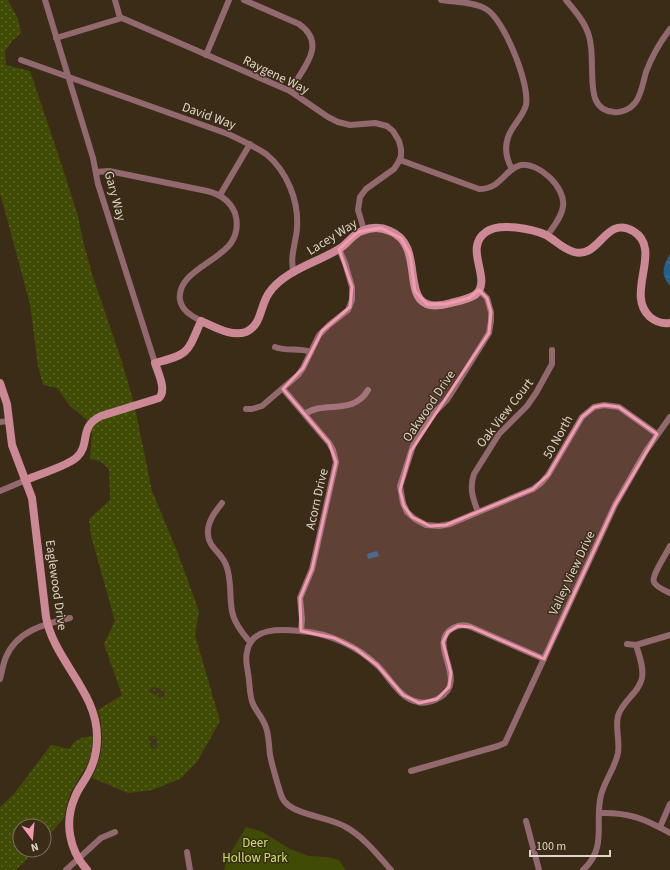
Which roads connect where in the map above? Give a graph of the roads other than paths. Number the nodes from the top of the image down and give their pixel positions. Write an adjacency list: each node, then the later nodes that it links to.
1 (45, 0): 9 (street, Gary Way)
2 (115, 0): 7 (street)
3 (229, 0): 10 (street)
4 (244, 0): 13 (street)
5 (441, 0): 16 (street)
6 (566, 0): 8 (street)
7 (120, 18): 9 (street); 10 (street, Raygene Way)
8 (670, 29)
9 (56, 38): 12 (street, Gary Way)
10 (206, 55): 13 (street, Raygene Way)
11 (21, 60): 12 (street, David Way)
12 (68, 77): 14 (street, David Way); 17 (street, Gary Way)
13 (290, 91): 15 (street, Raygene Way)
14 (250, 144): 18 (street); 22 (street, David Way)
15 (400, 160): 16 (street); 19 (street)
16 (512, 170): 20 (street)
17 (96, 172): 18 (street); 29 (street, Gary Way)
18 (220, 195): 24 (street, Lacey Way)
19 (364, 230): 21 (street, Lacey Way); 23 (street, Lacey Way)
20 (547, 236): 23 (street); 25 (street)
21 (339, 249): 22 (street, Lacey Way); 28 (street)
22 (294, 273): 24 (street, Lacey Way)
23 (479, 290): 42 (street, Oakwood Drive)
24 (201, 321): 29 (street)
25 (670, 323)
26 (275, 347): 28 (street)
27 (552, 350): 42 (street, Oak View Court)
28 (310, 352): 31 (street)
29 (154, 363): 39 (street, Gary Way)
30 (0, 382): 36 (street, Eaglewood Drive)
31 (283, 389): 33 (street); 34 (street, Acorn Drive)
32 (368, 390): 34 (street)
33 (246, 408)
34 (305, 414): 47 (street, Acorn Drive)
35 (670, 417): 38 (street, Valley View Drive)
36 (9, 421): 37 (street); 39 (street, Eaglewood Drive)
37 (0, 422)
38 (657, 434): 42 (street, 50 North); 52 (street, Valley View Drive)
39 (26, 480): 40 (street); 46 (street, Eaglewood Drive)
40 (0, 490)
41 (222, 503): 49 (street)
42 (478, 512)
43 (670, 546): 44 (street)
44 (670, 593)
45 (70, 618): 46 (street)
46 (47, 624): 53 (street); 62 (street, Eaglewood Drive)
47 (301, 631): 49 (street); 52 (street)
48 (670, 635): 51 (street)
49 (250, 642): 66 (street)
50 (627, 644): 51 (street)
51 (636, 645): 56 (street)
52 (544, 660): 54 (street, Valley View Drive)
53 (0, 679)
54 (411, 771)
55 (670, 804): 58 (street)
56 (599, 813): 58 (street); 68 (street)
57 (526, 820): 67 (street)
58 (660, 827): 60 (street)
59 (115, 832): 62 (street)
60 (670, 833)
61 (187, 852): 65 (street)
62 (78, 858): 63 (street); 64 (street, Eaglewood Drive)
63 (66, 870)
64 (87, 870)
65 (190, 870)
66 (391, 870)
67 (539, 870)
68 (583, 870)

